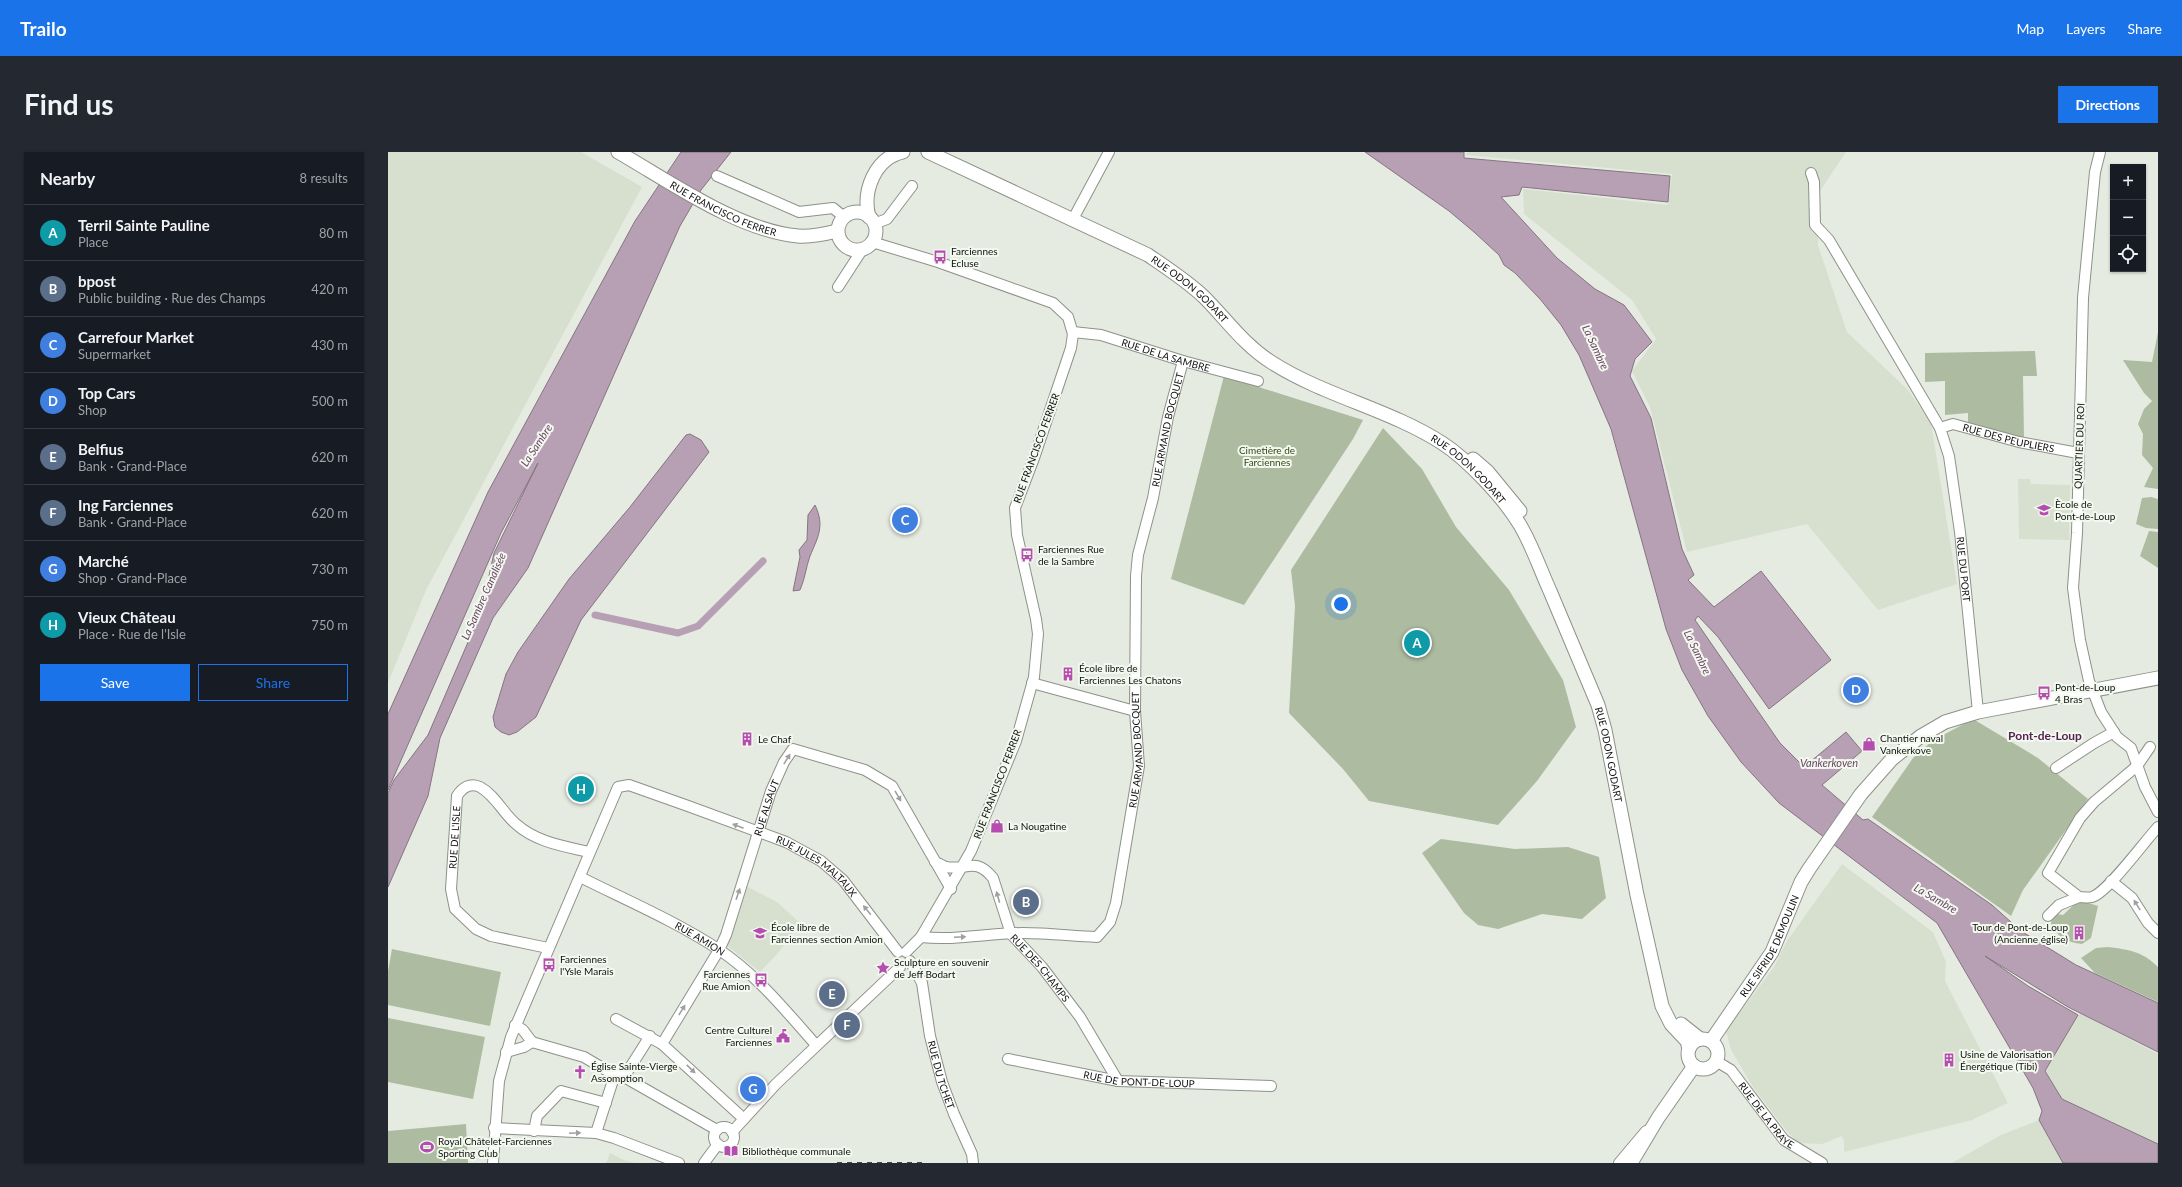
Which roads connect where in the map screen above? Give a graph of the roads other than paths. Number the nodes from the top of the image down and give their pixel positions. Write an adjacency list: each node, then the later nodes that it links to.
1 (618, 152): 14 (main road, RUE FRANCISCO FERRER)
2 (886, 152): 11 (main road)
3 (903, 152): 13 (main road)
4 (928, 152): 12 (main road, RUE ODON GODART)
5 (947, 152): 12 (main road, RUE ODON GODART)
6 (1110, 152): 12 (street)
7 (2100, 152): 21 (street, QUARTIER DU ROI)
8 (1811, 173): 20 (street, RUE DU PORT)
9 (717, 176): 11 (street)
10 (912, 186): 13 (street)
11 (849, 214): 13 (main road); 14 (main road)
12 (1074, 216): 52 (main road, RUE ODON GODART); 56 (main road, RUE ODON GODART)
13 (872, 220): 15 (main road)
14 (838, 231): 15 (main road)
15 (867, 246): 16 (street); 17 (street)
16 (838, 287)
17 (1073, 332): 18 (street, RUE DE LA SAMBRE); 23 (street, RUE FRANCISCO FERRER)
18 (1183, 361): 19 (street, RUE DE LA SAMBRE); 25 (street, RUE ARMAND BOCQUET)
19 (1258, 381)
20 (1940, 428): 21 (street, RUE DES PEUPLIERS); 26 (street, RUE DU PORT)
21 (2078, 453): 24 (street, QUARTIER DU ROI)
22 (2158, 678): 24 (main road, RUE SIFRIDE DEMOULIN)
23 (1032, 683): 25 (street); 37 (street, RUE FRANCISCO FERRER)
24 (2093, 690): 26 (main road, RUE SIFRIDE DEMOULIN); 27 (street, QUARTIER DU ROI)
25 (1136, 711): 43 (street, RUE ARMAND BOCQUET)
26 (1978, 712): 52 (main road, RUE SIFRIDE DEMOULIN)
27 (2114, 732): 29 (street, QUARTIER DU ROI); 31 (street)
28 (2154, 747): 29 (street); 30 (street)
29 (2131, 748): 30 (street)
30 (2137, 766): 32 (street); 41 (street)
31 (2056, 768)
32 (2158, 812)
33 (2158, 827): 39 (street)
34 (759, 833): 35 (street, RUE JULES MALTAUX, one-way to 35); 36 (street, RUE ALSAUT, one-way to 36); 47 (street, RUE ALSAUT, one-way to 34); 48 (street, RUE JULES MALTAUX, one-way to 34)
35 (589, 852): 38 (street); 46 (street, RUE DE L'ISLE)
36 (935, 862): 37 (street); 40 (street, RUE ALSAUT)
37 (963, 865): 40 (street, RUE FRANCISCO FERRER); 43 (street, RUE DES CHAMPS, one-way to 37)
38 (580, 877): 46 (street); 47 (street, RUE AMION)
39 (2111, 881): 41 (street); 44 (street, one-way to 39)
40 (950, 889): 45 (street, RUE FRANCISCO FERRER)
41 (2079, 897): 42 (street)
42 (2048, 916)
43 (1010, 934): 45 (street, RUE ARMAND BOCQUET, one-way to 43); 62 (street, RUE DES CHAMPS)
44 (2158, 934)
45 (921, 937): 48 (street, RUE FRANCISCO FERRER)
46 (548, 948): 50 (street)
47 (719, 950): 54 (street, RUE ALSAUT, one-way to 47); 55 (street, RUE AMION)
48 (905, 959): 55 (street, RUE FRANCISCO FERRER); 73 (street, RUE DU TCHET)
49 (616, 1019): 51 (street)
50 (515, 1025): 53 (street); 57 (street)
51 (650, 1036): 54 (street); 61 (street)
52 (1705, 1040): 56 (main road, RUE SIFRIDE DEMOULIN); 59 (main road)
53 (532, 1042): 57 (street); 61 (street)
54 (662, 1044): 66 (street, one-way to 66)
55 (816, 1045): 66 (street, RUE FRANCISCO FERRER)
56 (1689, 1049): 60 (main road)
57 (506, 1052): 67 (street)
58 (1008, 1059): 62 (street, RUE DE PONT-DE-LOUP)
59 (1716, 1061): 60 (main road); 79 (street, RUE DE LA PRAYE)
60 (1694, 1066): 65 (main road)
61 (619, 1075): 64 (street); 68 (street)
62 (1118, 1081): 63 (street, RUE DE PONT-DE-LOUP)
63 (1271, 1086)
64 (606, 1103): 69 (street); 71 (street)
65 (1658, 1118): 77 (street); 78 (main road)
66 (744, 1119): 70 (street, RUE FRANCISCO FERRER)
67 (494, 1128): 69 (street); 74 (street)
68 (717, 1130): 70 (street); 72 (street)
69 (534, 1131): 71 (street, one-way to 71)
70 (732, 1132): 72 (street)
71 (596, 1133): 75 (street)
72 (718, 1144): 76 (street)
73 (973, 1159)
74 (493, 1163)
75 (679, 1163)
76 (704, 1163)
77 (1618, 1163)
78 (1630, 1163)
79 (1822, 1163)

